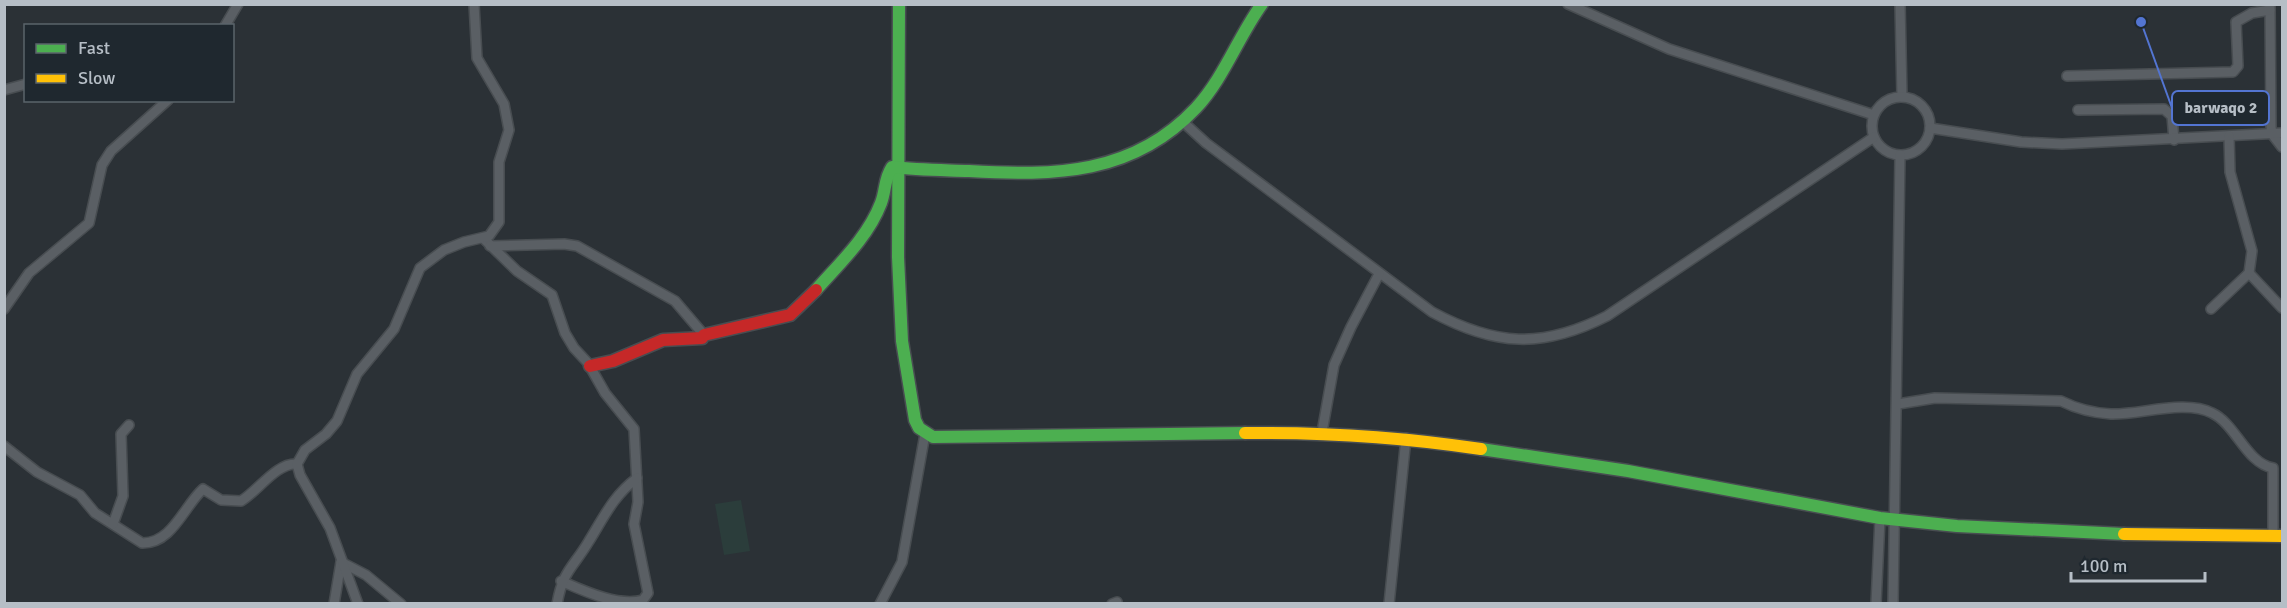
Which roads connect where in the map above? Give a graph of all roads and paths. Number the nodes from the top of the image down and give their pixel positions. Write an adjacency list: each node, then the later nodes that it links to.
1 (238, 4): 8 (street)
2 (474, 4): 25 (street)
3 (899, 4): 24 (street)
4 (1262, 4): 16 (street)
5 (1568, 4): 15 (street)
6 (1900, 4): 12 (street)
7 (2270, 7): 9 (street); 18 (street)
8 (226, 24)
9 (2067, 76)
10 (24, 85): 11 (street)
11 (4, 90)
12 (1902, 97): 15 (street); 17 (street)
13 (166, 102): 29 (street)
14 (2078, 110): 21 (street)
15 (1874, 115): 20 (street)
16 (1182, 122): 24 (street); 27 (street)
17 (1930, 128): 21 (street); 23 (street)
18 (2277, 134): 19 (street); 22 (street)
19 (2229, 136): 21 (street); 26 (street)
20 (1874, 137): 23 (street); 27 (street)
21 (2174, 140)
22 (2283, 147)
23 (1900, 155): 33 (street)
24 (901, 168): 31 (street); 36 (street)
25 (487, 242): 31 (street); 32 (street); 39 (street)
26 (2249, 273): 28 (street); 30 (street)
27 (1379, 274): 35 (street)
28 (2283, 308)
29 (4, 309)
30 (2211, 309)
31 (704, 335): 32 (street)
32 (590, 366): 40 (street)
33 (1898, 404): 42 (street); 44 (street)
34 (129, 424): 43 (street)
35 (1322, 432): 36 (street); 37 (street)
36 (925, 434): 51 (street)
37 (1406, 438): 41 (street); 52 (street)
38 (4, 446): 43 (street)
39 (297, 464): 43 (street); 45 (street)
40 (637, 478): 46 (street); 46 (street)
41 (1880, 518): 42 (street); 53 (street)
42 (1894, 520): 44 (street); 54 (street)
43 (113, 524)
44 (2278, 536)
45 (341, 562): 47 (street); 48 (street); 49 (street)
46 (561, 581): 50 (street)
47 (334, 603)
48 (358, 603)
49 (401, 603)
50 (557, 603)
51 (880, 603)
52 (1389, 603)
53 (1876, 603)
54 (1893, 603)

